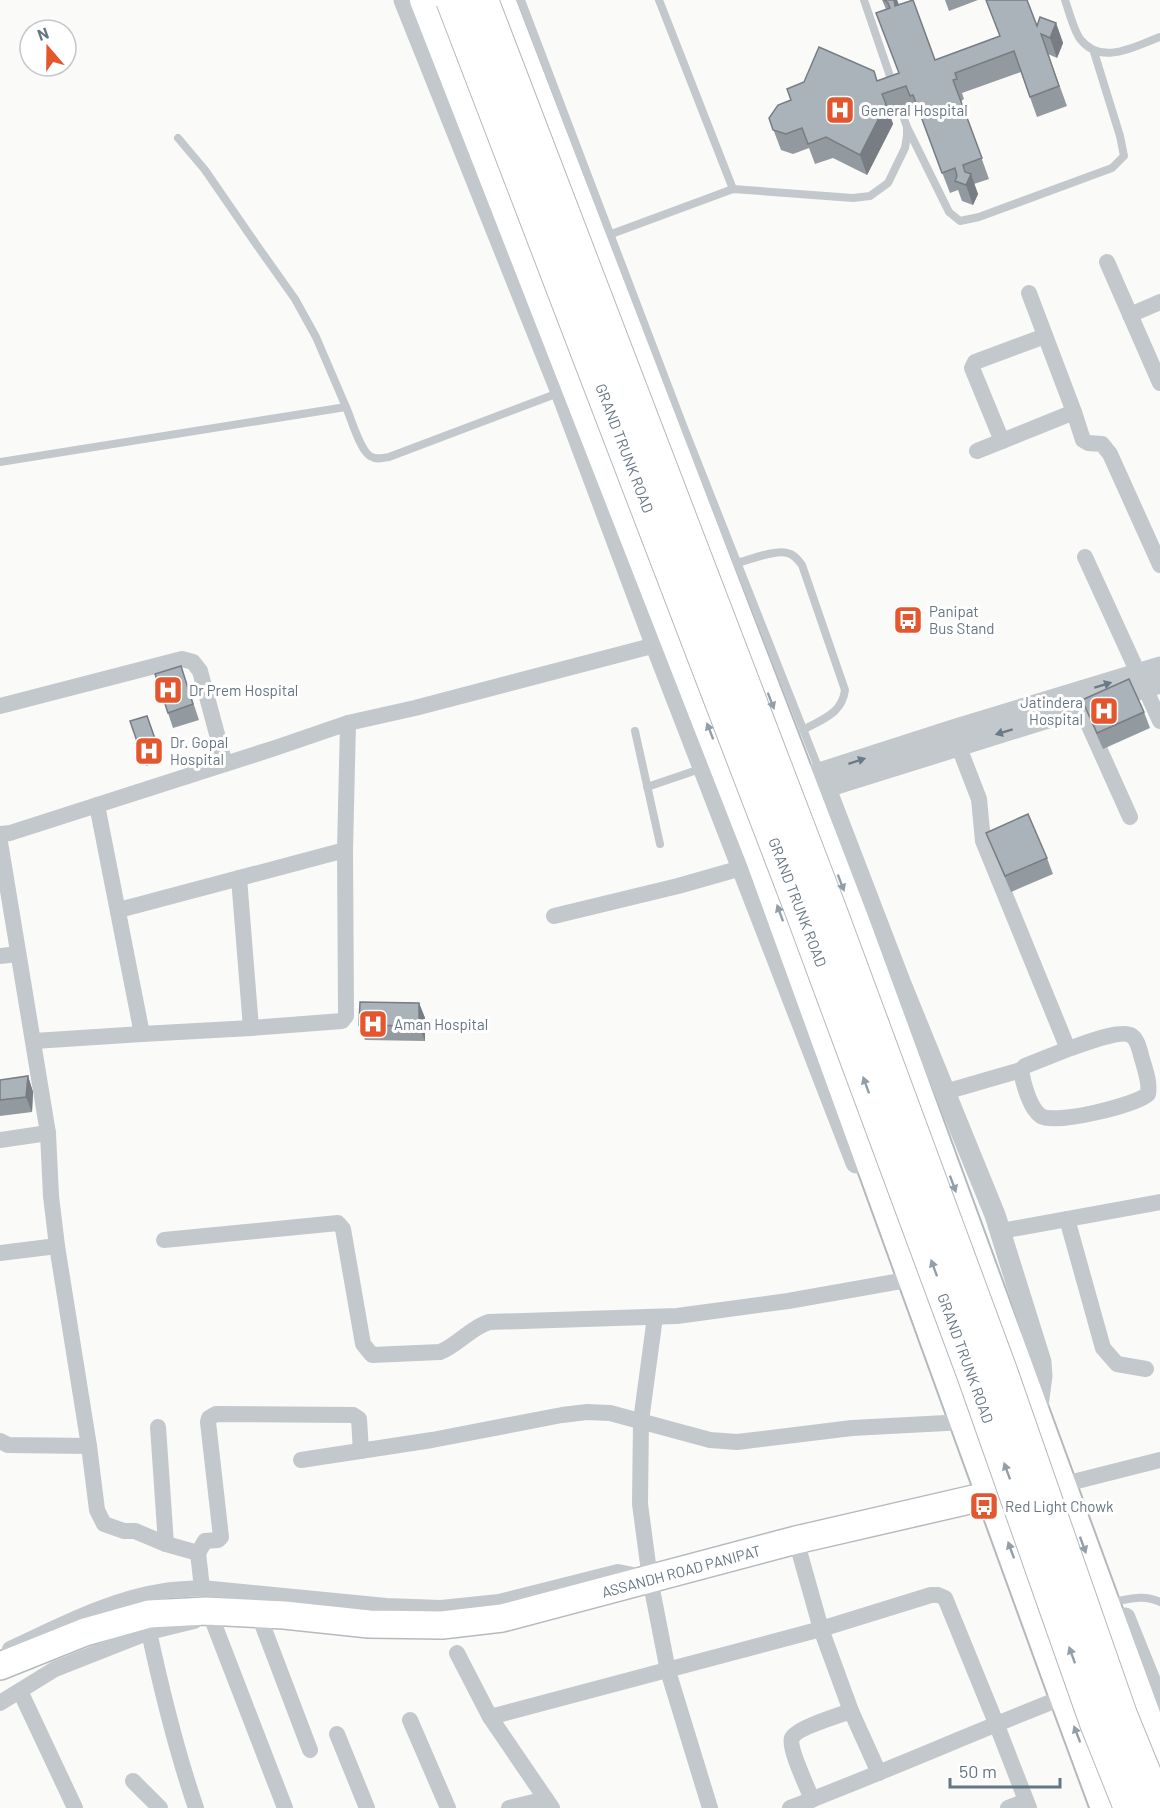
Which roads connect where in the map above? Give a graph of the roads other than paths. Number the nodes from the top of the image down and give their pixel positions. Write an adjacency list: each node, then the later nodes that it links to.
1 (404, 0): 26 (street)
2 (424, 0): 13 (highway)
3 (452, 0): 136 (highway, GRAND TRUNK ROAD, one-way to 3, bridge)
4 (482, 0): 137 (highway, GRAND TRUNK ROAD, bridge)
5 (501, 0): 12 (highway)
6 (521, 0): 19 (lane)
7 (659, 0): 18 (lane)
8 (864, 0): 14 (lane)
9 (1065, 0): 11 (lane)
10 (1160, 37): 11 (lane)
11 (1094, 52): 16 (lane)
12 (523, 58): 13 (highway); 19 (highway)
13 (457, 82): 26 (highway)
14 (897, 97)
15 (901, 110): 16 (lane)
16 (907, 127): 18 (lane)
17 (178, 138): 27 (lane)
18 (733, 189): 19 (lane)
19 (602, 237): 33 (lane); 47 (highway, one-way to 47)
20 (1107, 262): 23 (street)
21 (1029, 293): 24 (street)
22 (1160, 303): 23 (street)
23 (1130, 315): 25 (street)
24 (1045, 336): 28 (street); 29 (street)
25 (1160, 383)
26 (568, 390): 27 (lane); 35 (highway)
27 (346, 407): 31 (lane)
28 (1074, 412): 29 (street); 34 (street)
29 (1002, 441): 30 (street)
30 (977, 452)
31 (0, 462)
32 (1085, 557): 37 (street)
33 (737, 563): 42 (lane); 42 (lane)
34 (1160, 565)
35 (665, 643): 41 (street); 46 (street); 55 (highway, one-way to 35)
36 (1160, 667): 37 (street)
37 (1148, 682): 39 (street); 40 (street); 44 (street, one-way to 37)
38 (0, 706): 45 (street)
39 (1081, 708): 44 (street, one-way to 44); 50 (street)
40 (1160, 721)
41 (348, 723): 45 (street); 54 (street)
42 (803, 730): 47 (lane)
43 (635, 731): 48 (lane)
44 (956, 738): 47 (street); 64 (street)
45 (225, 764): 49 (street)
46 (703, 768): 48 (lane); 55 (street)
47 (813, 783): 66 (street); 69 (highway, one-way to 69)
48 (647, 787): 53 (lane)
49 (97, 805): 51 (street); 57 (street)
50 (1130, 817)
51 (0, 834)
52 (0, 842): 59 (street)
53 (660, 844)
54 (345, 850): 56 (street); 61 (street)
55 (752, 865): 58 (street); 70 (highway, one-way to 55); 77 (street)
56 (239, 878): 57 (street); 61 (street)
57 (118, 910): 62 (street)
58 (554, 916)
59 (18, 954): 60 (street); 63 (street)
60 (0, 956)
61 (251, 1028): 62 (street)
62 (142, 1034): 63 (street)
63 (34, 1041): 67 (street)
64 (1068, 1049): 65 (street); 65 (street)
65 (1021, 1070): 66 (street)
66 (945, 1092): 73 (street)
67 (48, 1133): 68 (street); 75 (street)
68 (0, 1140)
69 (937, 1140): 70 (highway); 81 (highway, one-way to 81)
70 (871, 1165): 79 (highway)
71 (1160, 1202): 72 (street)
72 (1067, 1219): 73 (street); 80 (street)
73 (1001, 1231): 81 (street)
74 (164, 1240): 78 (street)
75 (57, 1246): 76 (street); 86 (street)
76 (0, 1252)
77 (901, 1281): 78 (street); 79 (street)
78 (655, 1317): 82 (street)
79 (938, 1345): 83 (highway)
80 (1146, 1369)
81 (1036, 1416): 90 (highway)
82 (640, 1422): 83 (street); 87 (street); 95 (street)
83 (965, 1422): 91 (highway)
84 (158, 1427): 93 (street)
85 (0, 1441): 86 (street)
86 (89, 1446): 93 (street)
87 (361, 1451): 88 (street); 94 (street)
88 (301, 1460)
89 (1160, 1460): 90 (street)
90 (1061, 1485): 97 (highway, one-way to 97)
91 (991, 1495): 92 (main road, ASSANDH ROAD PANIPAT); 109 (highway, one-way to 91)
92 (796, 1540): 95 (main road, ASSANDH ROAD PANIPAT); 101 (street)
93 (166, 1544): 94 (street)
94 (198, 1553): 96 (street)
95 (650, 1579): 96 (street); 100 (street); 105 (main road, ASSANDH ROAD PANIPAT); 106 (street)
96 (202, 1588): 103 (street)
97 (1109, 1596): 98 (lane); 107 (highway)
98 (1160, 1602)
99 (212, 1619): 100 (street); 102 (street); 128 (street)
100 (261, 1621): 117 (street)
101 (821, 1629): 106 (street); 112 (street); 115 (street)
102 (149, 1632): 108 (street); 127 (street)
103 (0, 1653)
104 (457, 1653): 113 (street)
105 (0, 1666)
106 (668, 1671): 113 (street); 132 (street)
107 (1147, 1677): 111 (street); 118 (highway)
108 (20, 1691): 110 (street); 125 (street)
109 (1064, 1697): 115 (street); 135 (highway, one-way to 109)
110 (0, 1703)
111 (1160, 1705)
112 (851, 1711): 119 (street); 121 (street)
113 (490, 1717): 123 (street)
114 (411, 1720): 130 (street)
115 (996, 1723): 119 (street); 124 (street)
116 (337, 1734): 129 (street)
117 (310, 1749)
118 (1160, 1753)
119 (879, 1773): 122 (street)
120 (133, 1781): 126 (street)
121 (812, 1800): 122 (street); 133 (street)
122 (833, 1801)
123 (549, 1803): 131 (street)
124 (1027, 1805): 134 (street)
125 (75, 1808)
126 (160, 1808)
127 (196, 1808)
128 (285, 1808)
129 (367, 1808)
130 (448, 1808)
131 (509, 1808)
132 (710, 1808)
133 (790, 1808)
134 (1008, 1808)
135 (1105, 1808)
136 (1130, 1808)
137 (1159, 1808)

